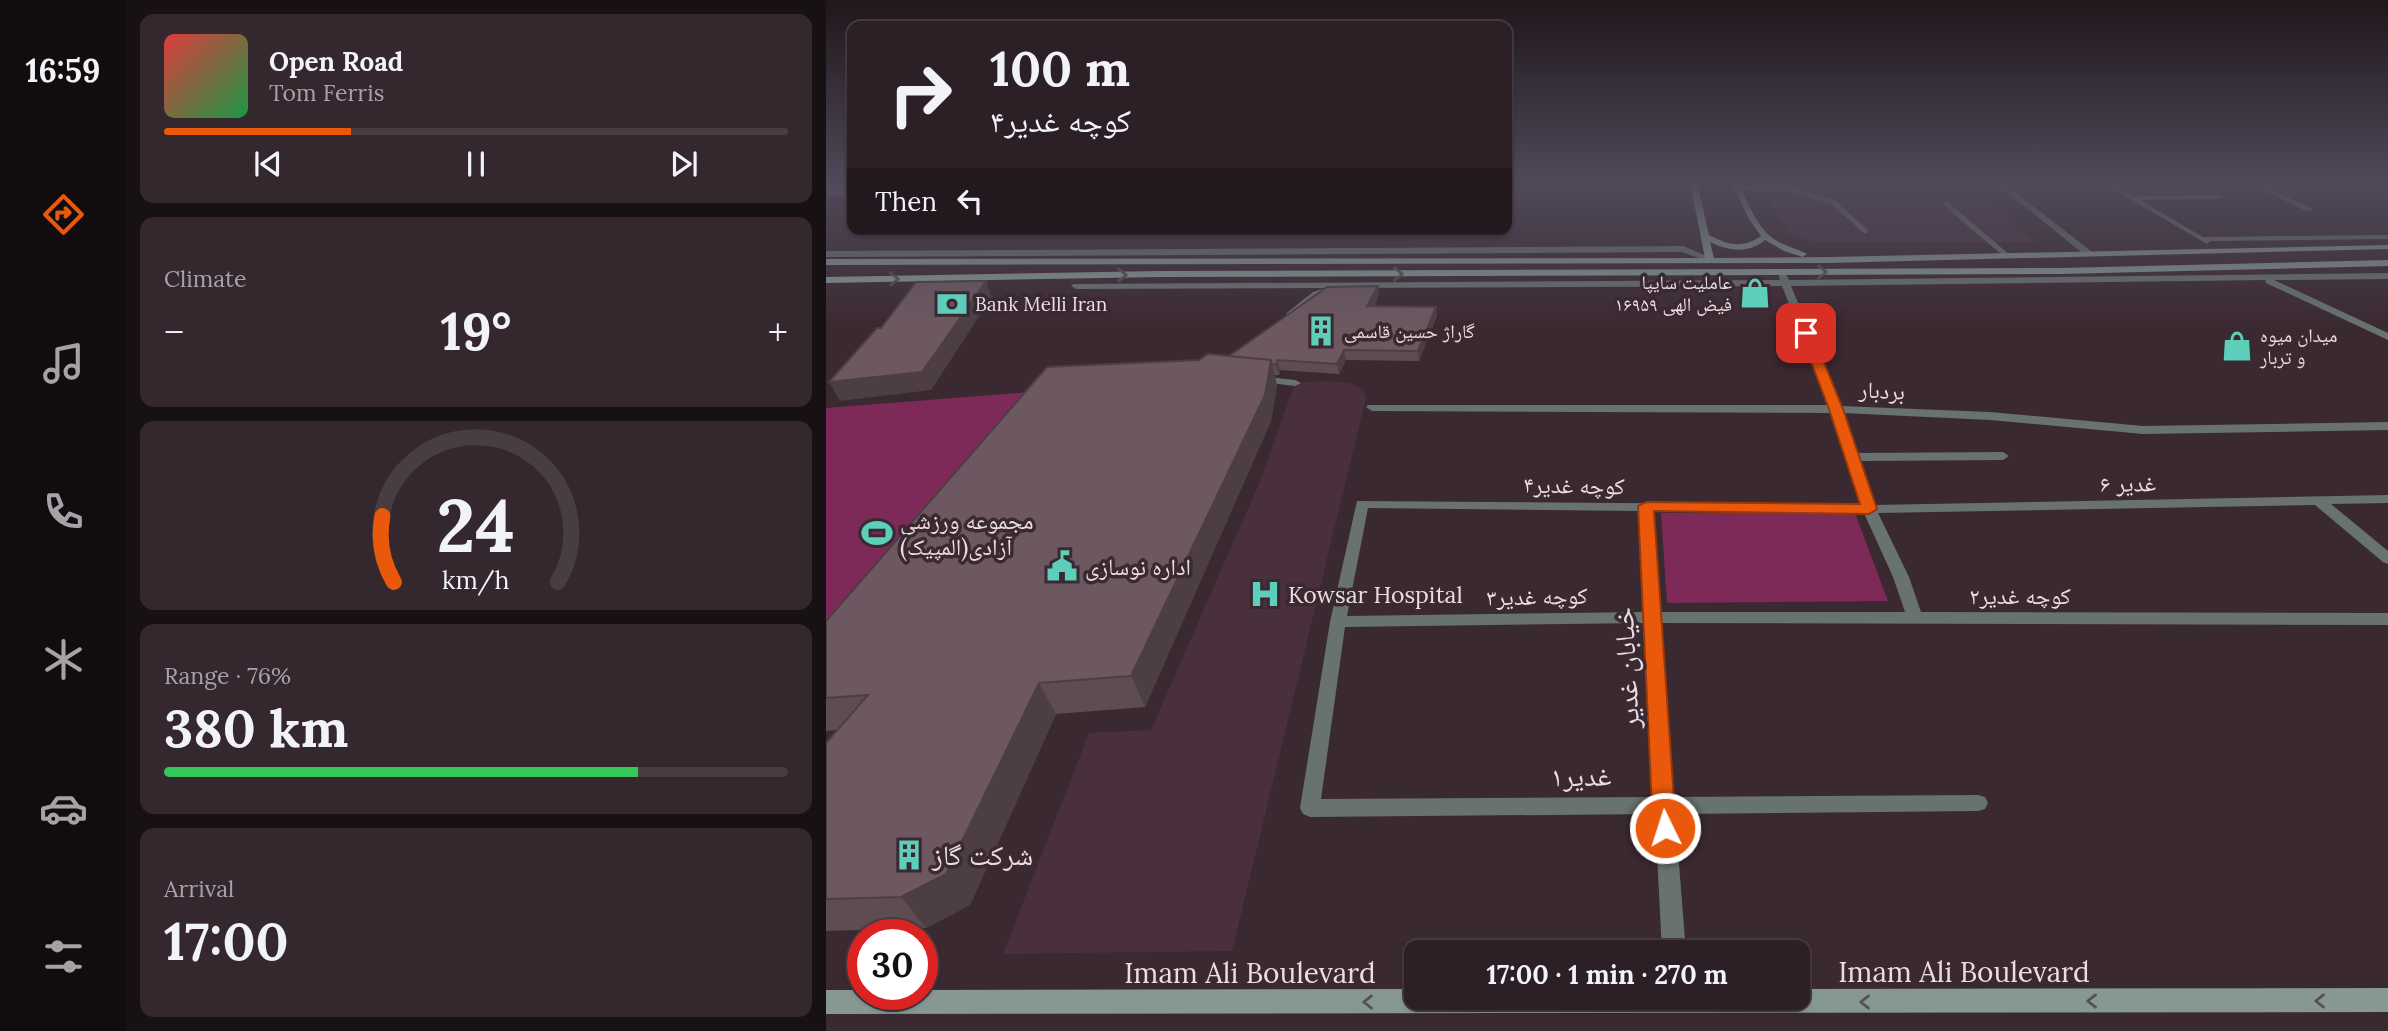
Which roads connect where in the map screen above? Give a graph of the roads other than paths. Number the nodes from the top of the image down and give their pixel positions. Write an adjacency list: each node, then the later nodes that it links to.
1 (1705, 230): 6 (main road)
2 (1759, 230): 8 (main road)
3 (1977, 230): 18 (lane)
4 (2058, 230): 14 (street)
5 (2186, 230): 9 (street)
6 (1707, 237): 8 (main road); 19 (main road)
7 (2388, 237): 9 (street)
8 (1763, 238): 20 (main road)
9 (2201, 239): 12 (street)
10 (2388, 247): 11 (main road)
11 (2298, 248): 12 (main road); 25 (main road)
12 (2221, 250): 14 (main road); 26 (main road)
13 (1085, 253): 16 (street); 17 (street); 21 (main road)
14 (2088, 253): 18 (main road)
15 (826, 254): 16 (street)
16 (900, 254): 23 (main road)
17 (1517, 255): 19 (main road); 21 (main road)
18 (2006, 255): 20 (main road)
19 (1710, 259): 20 (main road)
20 (1828, 260)
21 (1075, 261): 23 (main road)
22 (826, 262): 23 (main road)
23 (887, 262)
24 (2388, 263): 25 (main road)
25 (2366, 264): 26 (main road)
26 (2240, 267): 30 (main road, one-way to 26); 31 (street)
27 (1267, 274): 28 (main road); 32 (main road, one-way to 27); 33 (street)
28 (1367, 274): 30 (main road, one-way to 30); 34 (street)
29 (2388, 276): 31 (street)
30 (1783, 278): 31 (street); 34 (street); 42 (street)
31 (2265, 279): 38 (street)
32 (826, 280)
33 (1295, 285): 34 (street); 35 (street); 36 (street)
34 (1340, 285): 36 (street)
35 (1076, 286)
36 (1316, 294): 37 (street)
37 (1280, 322)
38 (2388, 337)
39 (1245, 377): 40 (street)
40 (1295, 383)
41 (1372, 407): 42 (street, بردبار)
42 (1836, 409): 43 (street, بردبار); 45 (street)
43 (2388, 426)
44 (2003, 456): 45 (street)
45 (1852, 457): 49 (street)
46 (2388, 499): 47 (street, غدیر ۶)
47 (2319, 501): 49 (street, غدیر ۶); 50 (street)
48 (1646, 506): 49 (street, کوچه غدیر۴); 51 (street, خیابان غدیر); 54 (street, کوچه غدیر۴)
49 (1869, 509): 52 (street)
50 (2388, 559)
51 (1653, 617): 52 (street, کوچه غدیر۲); 54 (street, کوچه غدیر۳); 55 (street, خیابان غدیر)
52 (1915, 617): 53 (street, کوچه غدیر۲)
53 (2388, 619)
54 (1338, 622): 55 (street, غدیر۱)
55 (1663, 803): 56 (street, غدیر۱); 57 (street, خیابان غدیر)
56 (1978, 803)
57 (1673, 940)
58 (1810, 1000): 59 (main road, Imam Ali Boulevard, one-way to 58)
59 (2388, 1000)
60 (1404, 1001): 61 (main road, Imam Ali Boulevard, one-way to 61)
61 (826, 1002)

